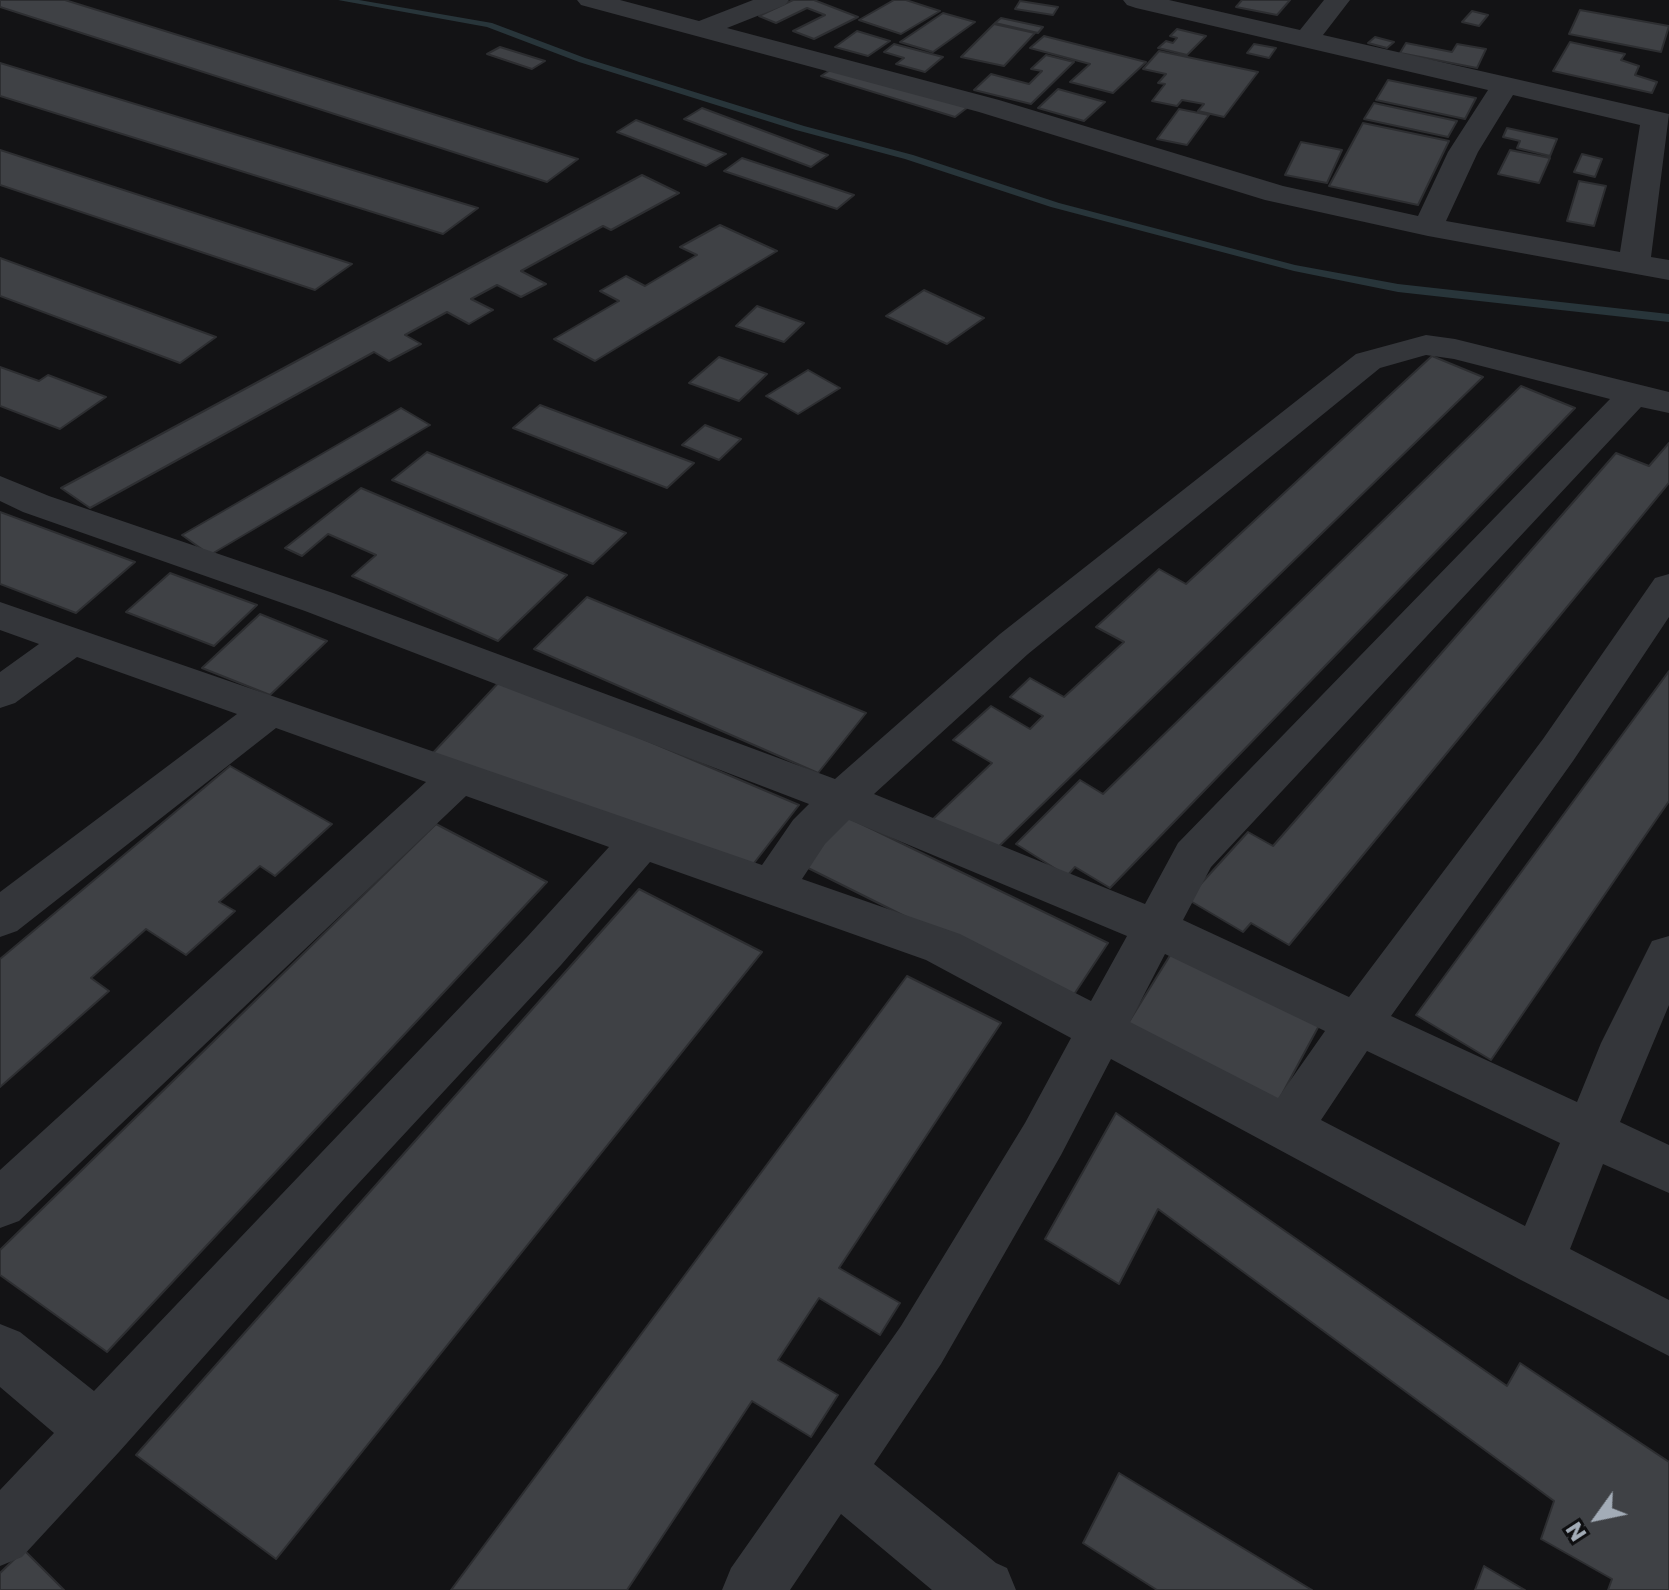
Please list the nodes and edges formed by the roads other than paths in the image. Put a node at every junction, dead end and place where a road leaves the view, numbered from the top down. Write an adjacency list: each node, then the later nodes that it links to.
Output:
1 (590, 0): 5 (street)
2 (776, 0): 5 (street)
3 (1136, 0): 6 (street)
4 (1337, 0): 6 (street)
5 (704, 28): 9 (street)
6 (1306, 40): 7 (street)
7 (1507, 84): 8 (street); 9 (street)
8 (1662, 121): 10 (street)
9 (1428, 227): 10 (street)
10 (1634, 263): 11 (street)
11 (1669, 270)
12 (1652, 399): 20 (street); 24 (street)
13 (0, 487): 20 (street)
14 (1669, 587): 26 (street)
15 (0, 615): 16 (street)
16 (72, 640): 17 (street); 18 (street)
17 (0, 693)
18 (271, 710): 19 (street); 23 (street)
19 (459, 777): 21 (street); 31 (street)
20 (842, 799): 22 (street); 24 (street)
21 (641, 841): 22 (street); 35 (street)
22 (772, 887): 27 (street)
23 (0, 918)
24 (1155, 928): 26 (street); 27 (street)
25 (1669, 955): 29 (street)
26 (1359, 1022): 28 (street); 29 (street)
27 (1102, 1031): 28 (street); 36 (street)
28 (1287, 1127): 32 (street)
29 (1589, 1135): 30 (street); 32 (street)
30 (1669, 1170)
31 (0, 1204)
32 (1538, 1261): 33 (street)
33 (1669, 1329)
34 (0, 1351): 35 (street)
35 (98, 1431): 37 (street)
36 (835, 1470): 38 (street); 39 (street)
37 (0, 1535)
38 (753, 1590)
39 (985, 1590)

